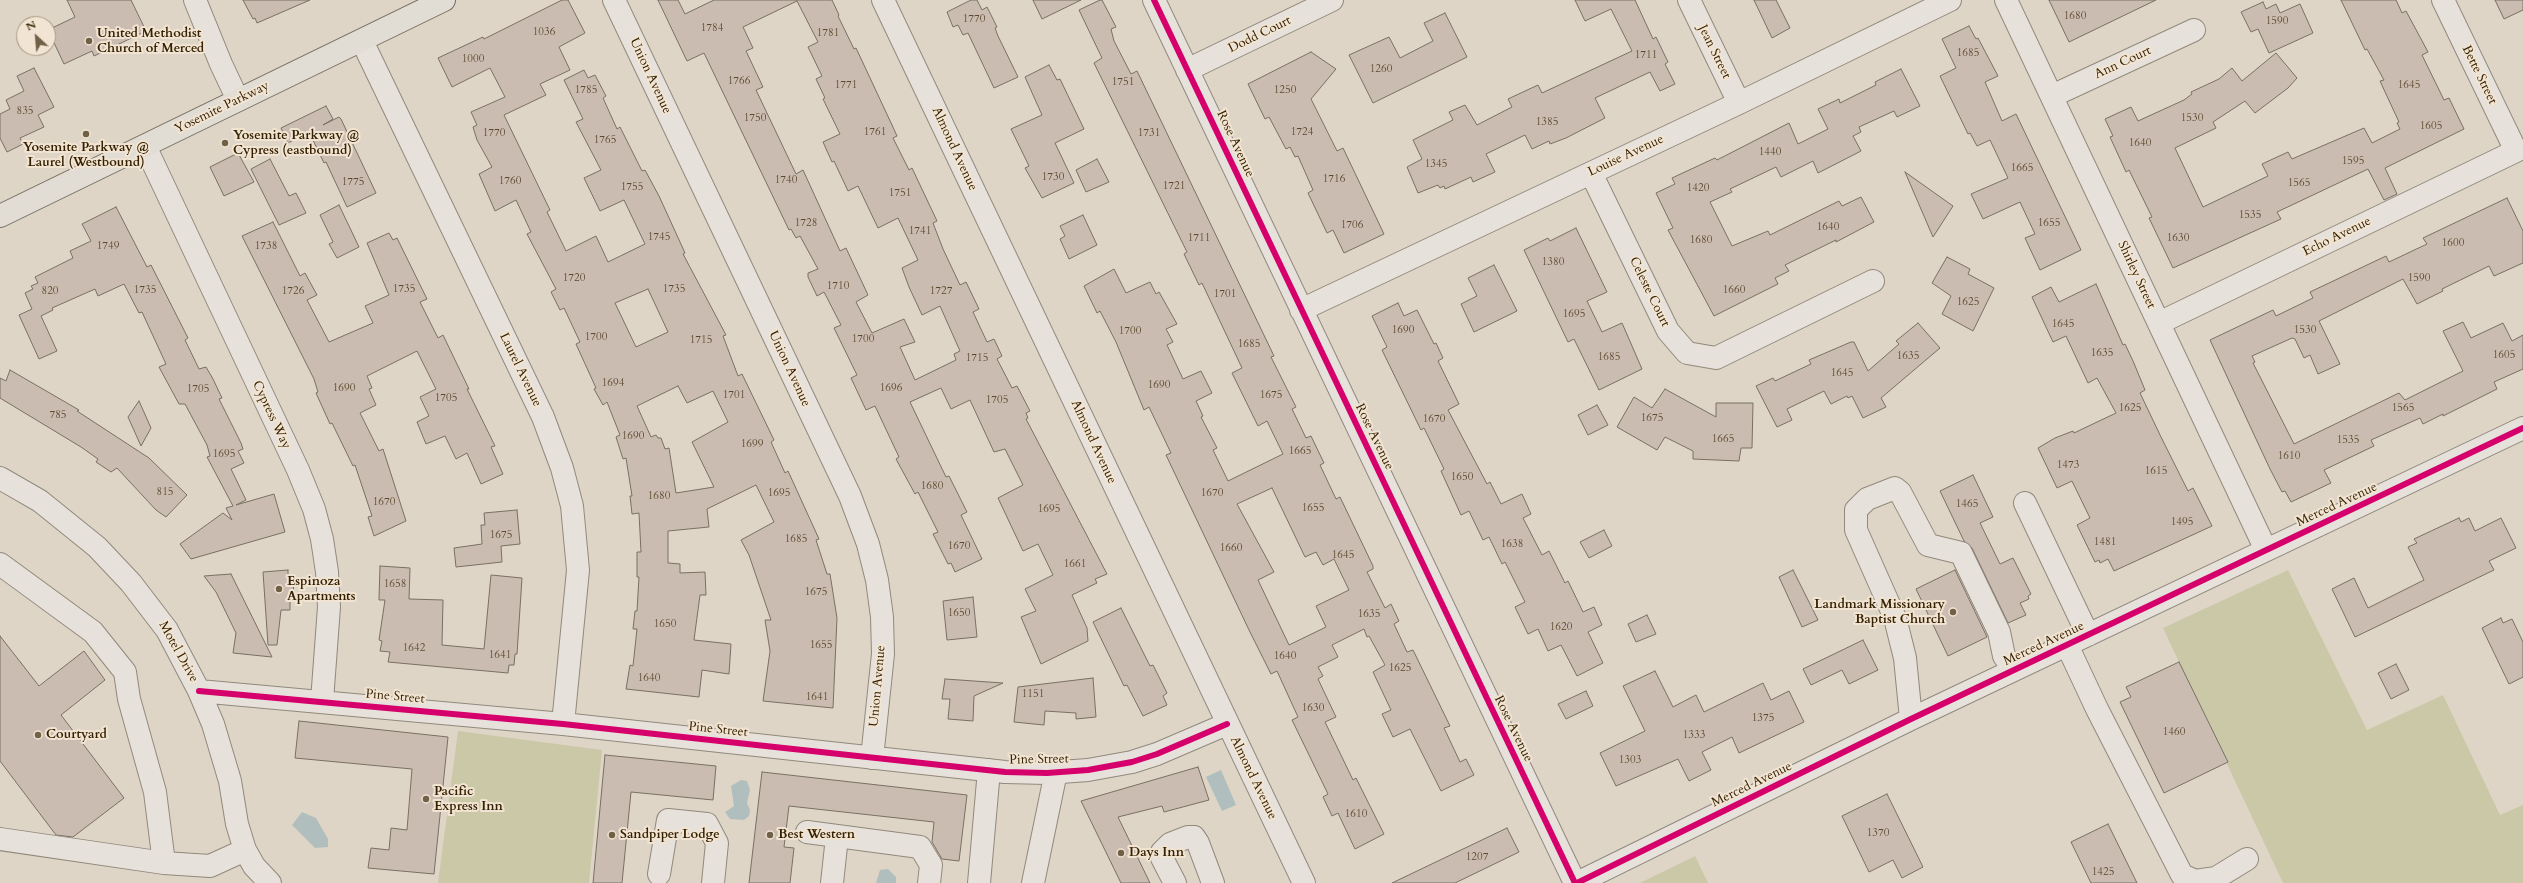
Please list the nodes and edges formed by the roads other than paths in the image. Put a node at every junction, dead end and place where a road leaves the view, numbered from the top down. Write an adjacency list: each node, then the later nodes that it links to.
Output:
1 (195, 0): 15 (street)
2 (444, 0): 12 (main road, Yosemite Parkway)
3 (614, 0): 37 (street, Union Avenue)
4 (883, 0): 36 (street, Almond Avenue)
5 (1154, 0): 13 (street, Rose Avenue)
6 (1332, 0): 13 (street, Dodd Court)
7 (1689, 0): 16 (street, Jean Street)
8 (1950, 0): 16 (street, Louise Avenue)
9 (2006, 0): 14 (street, Shirley Street)
10 (2443, 0): 18 (street, Bette Street)
11 (2194, 30): 14 (street, Ann Court)
12 (362, 41): 15 (main road, Yosemite Parkway); 35 (street, Laurel Avenue)
13 (1187, 70): 22 (street, Rose Avenue)
14 (2052, 96): 23 (street, Shirley Street)
15 (238, 100): 17 (main road, Yosemite Parkway)
16 (1739, 103): 19 (street, Louise Avenue)
17 (145, 146): 20 (main road, Yosemite Parkway); 33 (street, Cypress Way)
18 (2516, 151): 23 (street, Echo Avenue)
19 (1591, 173): 21 (street, Celeste Court); 22 (street, Louise Avenue)
20 (0, 216)
21 (1873, 281)
22 (1301, 310): 56 (street, Rose Avenue)
23 (2159, 323): 27 (street, Shirley Street)
24 (2523, 428): 27 (street, Merced Avenue)
25 (0, 478): 32 (street, Motel Drive)
26 (2025, 502): 29 (street)
27 (2266, 550): 29 (street, Merced Avenue)
28 (0, 564): 45 (street)
29 (2088, 635): 30 (street, Merced Avenue)
30 (2067, 645): 31 (street, Merced Avenue); 44 (street)
31 (2014, 670): 34 (street, Merced Avenue); 34 (street)
32 (199, 690): 33 (street, Pine Street); 43 (street, Motel Drive)
33 (322, 701): 35 (street, Pine Street)
34 (1911, 719): 56 (street, Merced Avenue)
35 (563, 724): 37 (street, Pine Street)
36 (1227, 724): 39 (street, Pine Street); 55 (street, Almond Avenue)
37 (872, 758): 38 (street, Pine Street)
38 (989, 770): 39 (street, Pine Street); 51 (street)
39 (1056, 772): 52 (street)
40 (807, 832): 41 (street)
41 (837, 836): 49 (street); 50 (street)
42 (0, 839): 45 (street)
43 (245, 850): 45 (street); 47 (street, Motel Drive)
44 (2247, 858)
45 (164, 863)
46 (659, 874): 48 (street)
47 (270, 883)
48 (713, 883)
49 (832, 883)
50 (929, 883)
51 (979, 883)
52 (1033, 883)
53 (1175, 883): 54 (street)
54 (1214, 883)
55 (1304, 883)
56 (1576, 883)

